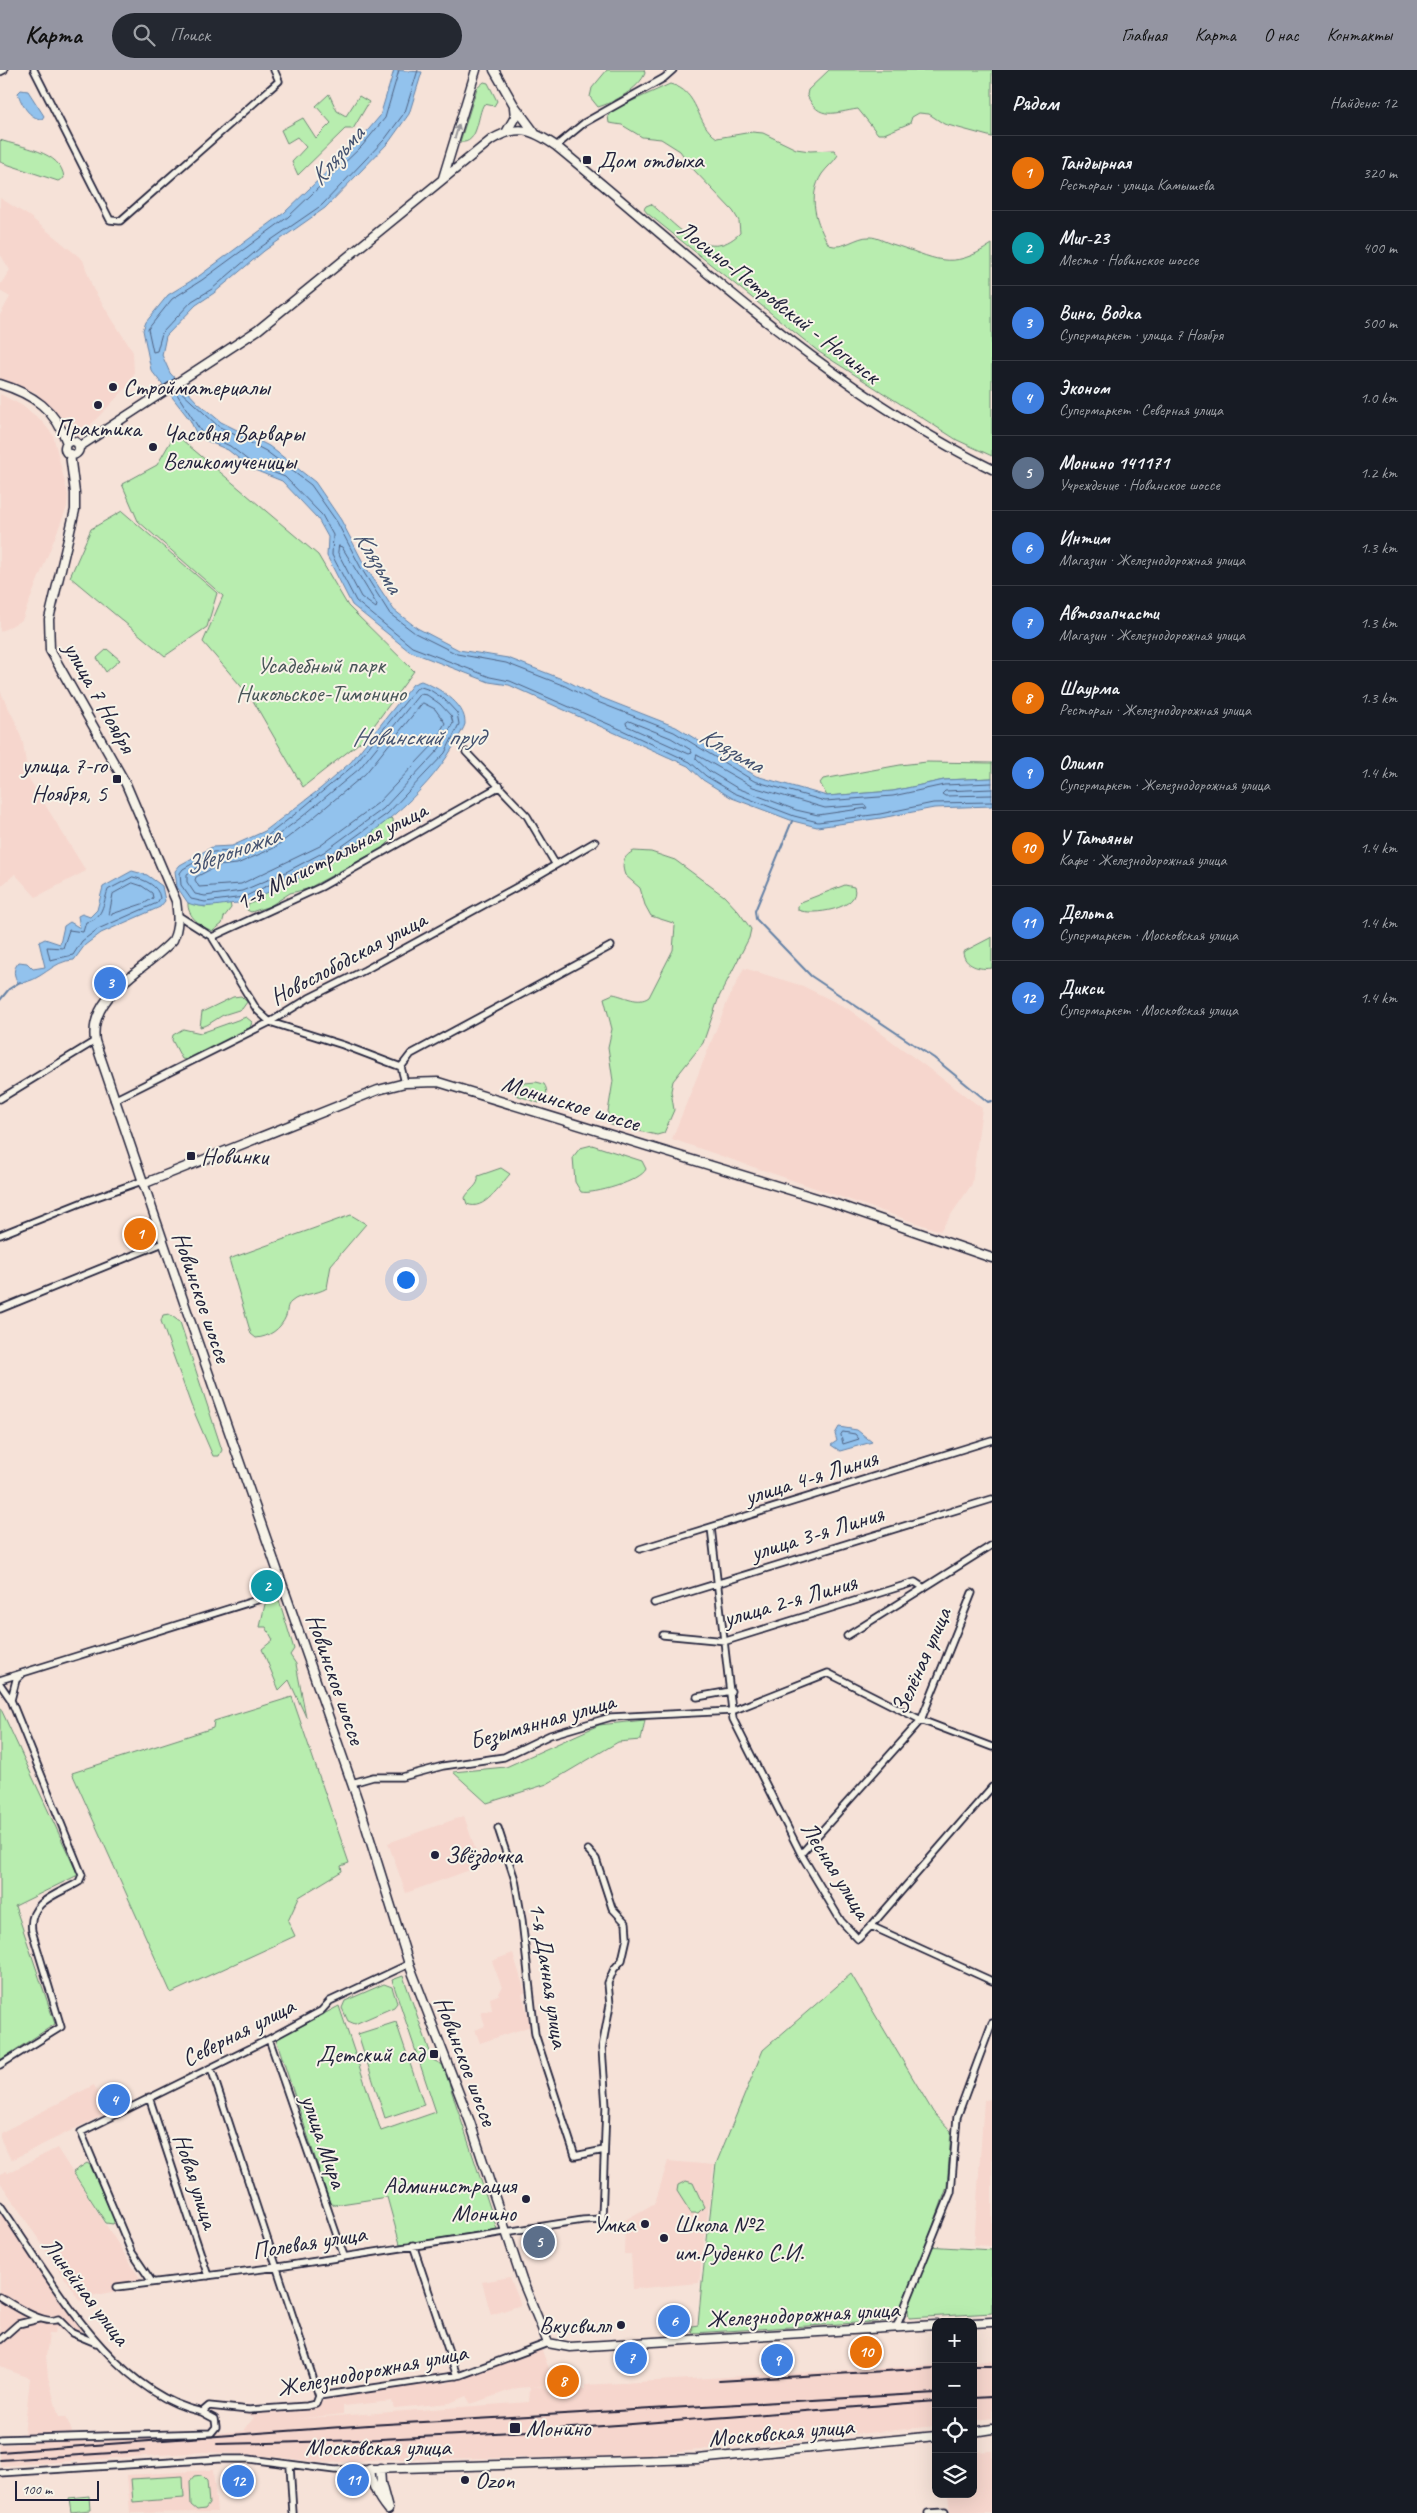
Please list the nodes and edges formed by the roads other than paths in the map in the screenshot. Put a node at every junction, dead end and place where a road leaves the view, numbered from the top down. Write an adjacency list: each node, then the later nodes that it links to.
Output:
1 (4, 70): 7 (street)
2 (34, 70): 3 (street)
3 (274, 70)
4 (476, 70): 12 (main road, one-way to 4)
5 (494, 70): 8 (main road)
6 (672, 70): 11 (street)
7 (0, 72)
8 (514, 105): 9 (main road); 10 (main road)
9 (507, 131): 10 (main road); 12 (main road)
10 (534, 132): 11 (main road, Лосино-Петровский - Ногинск)
11 (556, 146): 19 (main road, Лосино-Петровский - Ногинск)
12 (443, 178): 16 (main road)
13 (0, 384): 14 (main road)
14 (62, 429): 15 (main road); 18 (main road)
15 (67, 443): 16 (main road); 17 (main road)
16 (80, 447): 17 (main road)
17 (70, 454): 18 (main road, улица 7 Ноября)
18 (72, 465): 24 (main road, улица 7 Ноября)
19 (992, 469)
20 (466, 752): 21 (street)
21 (500, 786): 23 (street); 25 (street, 1-я Магистральная улица)
22 (595, 842): 23 (street, Новослободская улица)
23 (556, 865): 27 (street, Новослободская улица)
24 (179, 916): 25 (street); 28 (main road, Новинское шоссе)
25 (212, 936): 27 (street)
26 (610, 946): 29 (street)
27 (270, 1022): 29 (street); 32 (street, Новослободская улица)
28 (95, 1041): 31 (street); 32 (main road, Новинское шоссе)
29 (401, 1067): 30 (street)
30 (405, 1083): 33 (main road, Монинское шоссе); 36 (main road, Монинское шоссе)
31 (0, 1099)
32 (114, 1100): 33 (main road, Новинское шоссе)
33 (142, 1183): 34 (street); 35 (main road, Новинское шоссе)
34 (0, 1235)
35 (163, 1243): 37 (street); 45 (main road, Новинское шоссе)
36 (992, 1258)
37 (0, 1309)
38 (992, 1440): 40 (street, улица 4-я Линия)
39 (992, 1499): 43 (street, улица 3-я Линия)
40 (711, 1527): 42 (street, улица 4-я Линия); 43 (street, Лесная улица)
41 (992, 1545): 44 (street)
42 (640, 1549)
43 (718, 1582): 47 (street, улица 3-я Линия); 50 (street, Лесная улица)
44 (924, 1588): 49 (street); 50 (street, улица 2-я Линия)
45 (286, 1591): 51 (street); 60 (main road, Новинское шоссе)
46 (972, 1593): 58 (street, Зелёная улица)
47 (654, 1603)
48 (662, 1634): 50 (street, улица 2-я Линия)
49 (847, 1636)
50 (726, 1641): 54 (street, Лесная улица)
51 (23, 1673): 52 (street); 56 (street)
52 (0, 1680)
53 (0, 1684): 56 (street)
54 (731, 1691): 55 (street); 57 (street, Лесная улица)
55 (697, 1698)
56 (11, 1700): 70 (street)
57 (732, 1711): 58 (street, Безымянная улица); 60 (street, Безымянная улица); 64 (street, Лесная улица)
58 (921, 1720): 59 (street); 64 (street, Зелёная улица)
59 (992, 1746)
60 (352, 1784): 66 (main road, Новинское шоссе)
61 (992, 1787): 65 (street)
62 (498, 1828): 73 (street, 1-я Дачная улица)
63 (588, 1850): 73 (street)
64 (801, 1854): 65 (street, Лесная улица)
65 (871, 1926): 67 (street, Лесная улица)
66 (409, 1964): 69 (street, Северная улица); 75 (main road, Новинское шоссе)
67 (992, 1981)
68 (992, 2023): 87 (street)
69 (269, 2039): 71 (street, Северная улица); 77 (street, улица Мира)
70 (0, 2065)
71 (211, 2068): 72 (street, Северная улица); 78 (street)
72 (149, 2097): 79 (street, Новая улица); 80 (street, Северная улица)
73 (604, 2150): 75 (street, Полевая улица)
74 (0, 2205): 89 (street, Линейная улица)
75 (507, 2232): 76 (street, Полевая улица); 90 (main road, Новинское шоссе)
76 (413, 2245): 77 (street, Полевая улица); 91 (street)
77 (344, 2256): 78 (street, Полевая улица)
78 (278, 2267): 79 (street, Полевая улица); 92 (street)
79 (208, 2276): 80 (street, Полевая улица)
80 (152, 2282): 81 (street, Полевая улица)
81 (117, 2287)
82 (0, 2297): 83 (street)
83 (39, 2319): 88 (street); 89 (street)
84 (992, 2322): 85 (main road)
85 (977, 2323)
86 (932, 2325): 87 (main road, Железнодорожная улица)
87 (896, 2328): 90 (main road, Железнодорожная улица)
88 (1, 2337)
89 (96, 2343): 93 (street, Линейная улица)
90 (548, 2345): 91 (street, Железнодорожная улица)
91 (457, 2376): 92 (street, Железнодорожная улица)
92 (319, 2396): 94 (street, Железнодорожная улица)
93 (205, 2410): 94 (street, Железнодорожная улица); 95 (street)
94 (234, 2410): 95 (street)
95 (216, 2422): 99 (street)
96 (992, 2429): 97 (main road)
97 (977, 2431)
98 (932, 2436): 101 (main road, Московская улица)
99 (0, 2439)
100 (290, 2466): 102 (street, Московская улица); 103 (street, Московская улица); 106 (street)
101 (380, 2468): 102 (main road, Московская улица); 104 (main road)
102 (370, 2469): 104 (main road)
103 (0, 2473)
104 (389, 2511)
105 (946, 2512): 107 (street)
106 (293, 2513)
107 (928, 2513)

